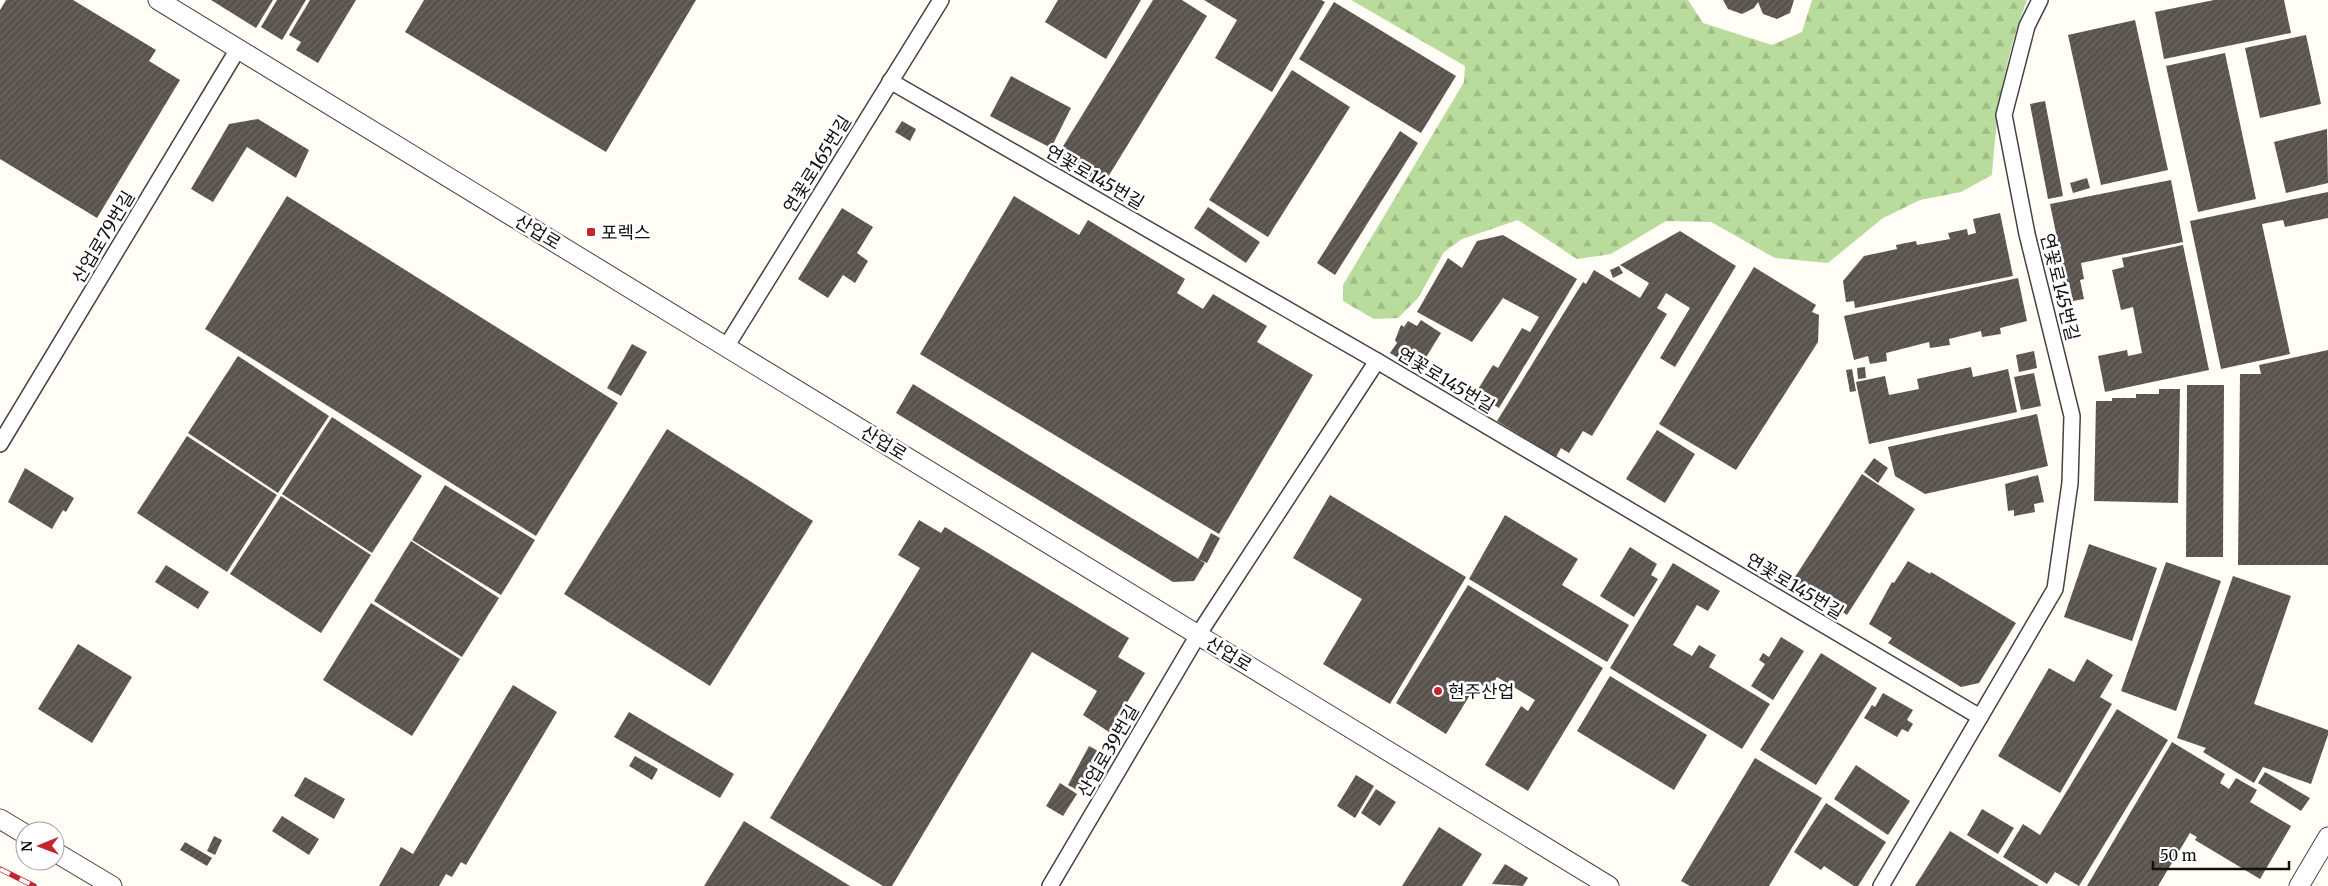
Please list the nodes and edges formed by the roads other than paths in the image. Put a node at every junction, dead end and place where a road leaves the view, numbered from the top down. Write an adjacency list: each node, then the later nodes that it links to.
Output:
1 (158, 0): 4 (street, 산업로)
2 (941, 0): 5 (street, 연꽃로165번길)
3 (2040, 0): 10 (street, 연꽃로145번길)
4 (238, 49): 6 (street, 산업로); 8 (street, 산업로79번길)
5 (890, 81): 6 (street, 연꽃로165번길); 7 (street, 연꽃로145번길)
6 (726, 347): 9 (street, 산업로)
7 (1378, 361): 9 (street, 산업로39번길); 10 (street, 연꽃로145번길)
8 (0, 444)
9 (1198, 635): 16 (street, 산업로39번길); 17 (street, 산업로)
10 (1980, 717): 18 (street, 연꽃로145번길)
11 (0, 819): 12 (street)
12 (15, 828)
13 (2328, 836): 19 (street)
14 (65, 858): 15 (street)
15 (112, 886)
16 (1050, 886)
17 (1609, 886)
18 (1880, 886)
19 (2299, 886)

